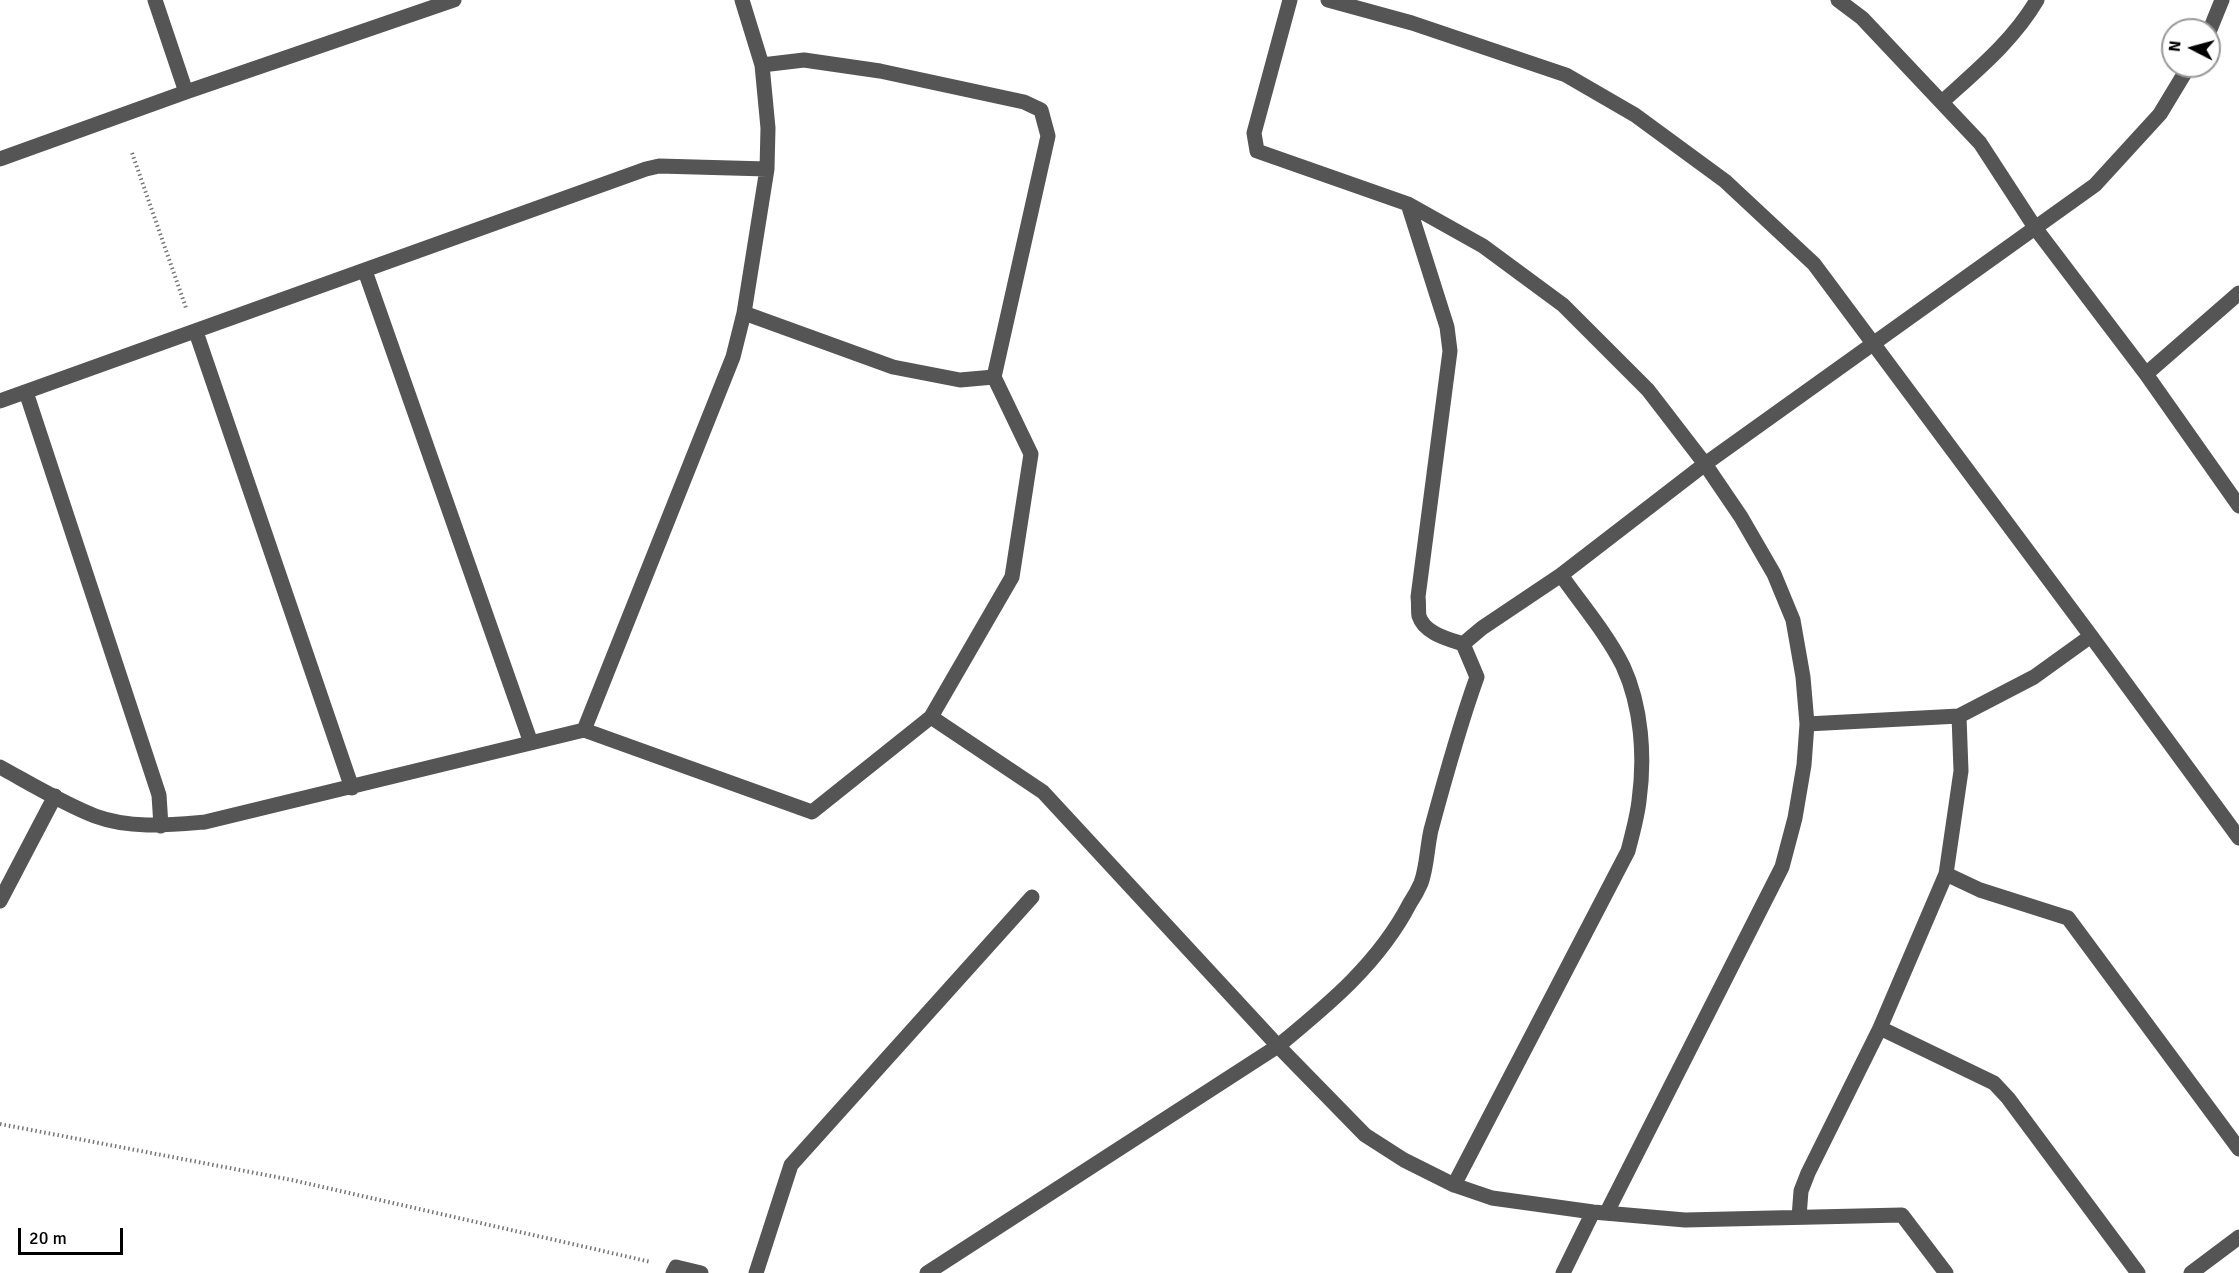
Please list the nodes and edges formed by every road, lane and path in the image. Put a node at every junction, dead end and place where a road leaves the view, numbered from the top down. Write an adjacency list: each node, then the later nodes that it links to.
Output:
1 (155, 0): 12 (street)
2 (454, 0): 12 (street)
3 (742, 0): 10 (street)
4 (1290, 0): 17 (street)
5 (1328, 0): 24 (street)
6 (2037, 0): 13 (street)
7 (2222, 0): 9 (street)
8 (1847, 3): 13 (street)
9 (2215, 18)
10 (762, 65): 16 (street); 26 (street)
11 (2182, 78): 18 (street)
12 (186, 92): 15 (street)
13 (1942, 102): 18 (street)
14 (132, 153): 22 (path)
15 (0, 159)
16 (767, 169): 19 (street); 21 (street)
17 (1408, 204): 29 (street); 33 (street)
18 (2036, 229): 24 (street); 25 (street)
19 (365, 271): 23 (street); 38 (street)
20 (2239, 293): 25 (street)
21 (744, 313): 26 (street); 37 (street)
22 (189, 316)
23 (196, 332): 27 (street); 40 (street)
24 (1875, 344): 29 (street); 32 (street)
25 (2146, 374): 30 (street)
26 (994, 377): 35 (street)
27 (26, 392): 28 (street); 42 (street)
28 (0, 401)
29 (1705, 464): 31 (street); 36 (street)
30 (2239, 506)
31 (1561, 575): 33 (street); 51 (street)
32 (2091, 636): 34 (street); 43 (street)
33 (1463, 644): 48 (street)
34 (1959, 716): 36 (street); 44 (street)
35 (931, 717): 37 (street); 48 (street)
36 (1806, 724): 52 (street)
37 (584, 730): 38 (street)
38 (531, 743): 40 (street)
39 (0, 767): 41 (street)
40 (352, 788): 42 (street)
41 (55, 796): 42 (street); 46 (street)
42 (161, 826)
43 (2239, 838)
44 (1946, 874): 47 (street); 50 (street)
45 (1032, 897): 57 (street)
46 (0, 901)
47 (1880, 1028): 53 (street); 61 (street)
48 (1278, 1046): 51 (street); 58 (street)
49 (0, 1124): 55 (path)
50 (2239, 1149)
51 (1454, 1185): 52 (street)
52 (1600, 1212): 53 (street); 59 (street)
53 (1799, 1217): 60 (street)
54 (2239, 1237): 62 (street)
55 (675, 1270): 56 (street)
56 (701, 1273)
57 (756, 1273)
58 (927, 1273)
59 (1563, 1273)
60 (1946, 1273)
61 (2138, 1273)
62 (2191, 1273)

